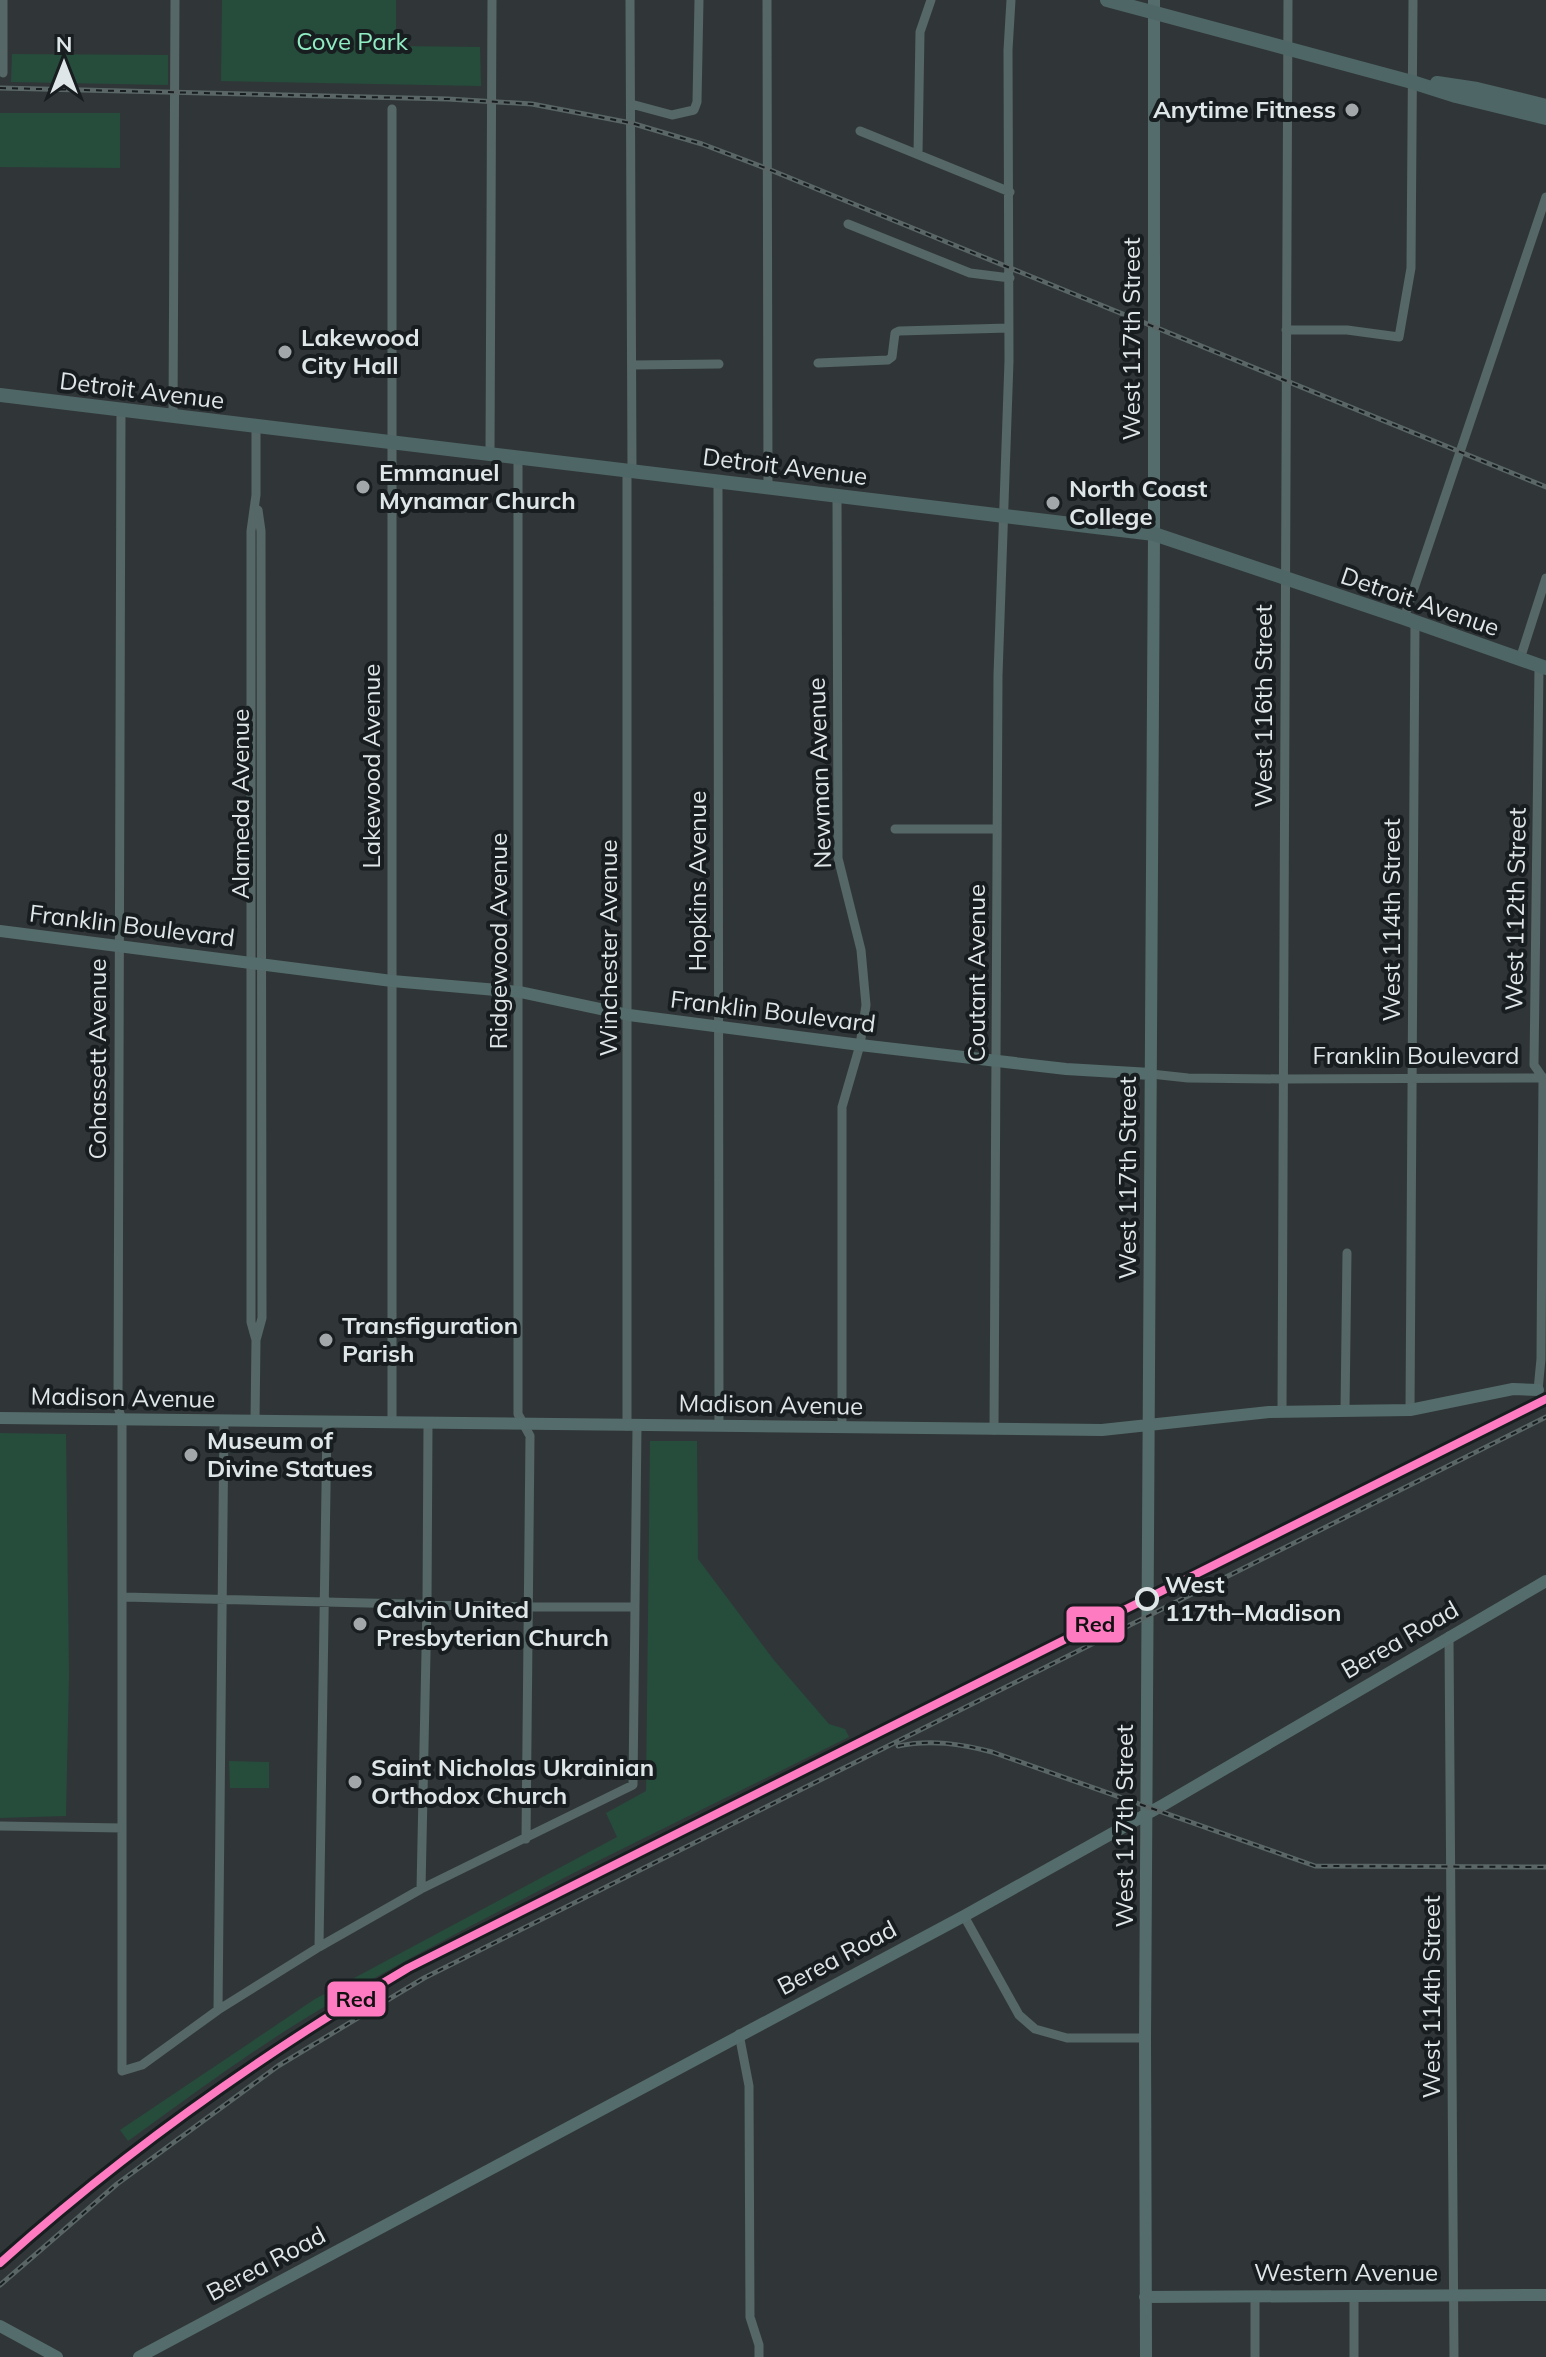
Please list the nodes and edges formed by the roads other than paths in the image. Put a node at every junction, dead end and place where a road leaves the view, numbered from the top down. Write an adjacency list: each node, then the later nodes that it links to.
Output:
1 (3, 0): 13 (street)
2 (175, 0): 34 (street)
3 (492, 0): 37 (street)
4 (630, 0): 17 (street, Winchester Avenue)
5 (699, 0): 17 (street)
6 (767, 0): 41 (street)
7 (931, 0): 22 (street)
8 (1011, 0): 23 (street, Coutant Avenue)
9 (1107, 0): 12 (main road)
10 (1288, 0): 14 (street, West 116th Street)
11 (1413, 0): 16 (street)
12 (1154, 7): 14 (main road); 45 (main road, West 117th Street)
13 (1, 13): 15 (street)
14 (1288, 50): 16 (main road); 28 (street, West 116th Street)
15 (3, 73)
16 (1412, 82): 18 (main road); 20 (main road); 28 (street)
17 (631, 104): 31 (street, Winchester Avenue)
18 (1546, 106)
19 (392, 109): 36 (street, Lakewood Avenue)
20 (1546, 118)
21 (860, 131): 22 (street)
22 (918, 154): 23 (street)
23 (1010, 192): 26 (street, Coutant Avenue)
24 (1546, 197): 48 (street, West 114th Street)
25 (848, 224): 26 (street)
26 (1010, 278): 27 (street, Coutant Avenue)
27 (1009, 328): 29 (street); 44 (street, Coutant Avenue)
28 (1286, 330): 47 (street, West 116th Street)
29 (818, 363)
30 (719, 364): 31 (street)
31 (633, 365): 39 (street, Winchester Avenue)
32 (0, 395): 33 (main road, Detroit Avenue)
33 (121, 410): 34 (main road, Detroit Avenue); 56 (street, Cohassett Avenue)
34 (173, 416): 35 (main road, Detroit Avenue)
35 (256, 427): 36 (main road, Detroit Avenue); 42 (street, Alameda Avenue)
36 (392, 442): 37 (main road, Detroit Avenue); 58 (street, Lakewood Avenue)
37 (490, 454): 38 (main road, Detroit Avenue)
38 (518, 458): 39 (main road, Detroit Avenue); 59 (street, Ridgewood Avenue)
39 (630, 470): 40 (main road, Detroit Avenue); 60 (street, Winchester Avenue)
40 (718, 481): 41 (main road, Detroit Avenue); 61 (street, Hopkins Avenue)
41 (768, 487): 43 (main road, Detroit Avenue)
42 (256, 495): 51 (street, Alameda Avenue); 52 (street, Alameda Avenue)
43 (837, 496): 44 (main road, Detroit Avenue); 62 (street, Newman Avenue)
44 (1004, 516): 45 (main road, Detroit Avenue); 54 (street, Coutant Avenue)
45 (1154, 534): 47 (main road, Detroit Avenue); 64 (main road, West 117th Street)
46 (1546, 578): 49 (street)
47 (1285, 580): 48 (main road, Detroit Avenue); 67 (street, West 116th Street)
48 (1410, 620): 49 (main road, Detroit Avenue); 65 (street, West 114th Street)
49 (1520, 659): 50 (main road, Detroit Avenue)
50 (1542, 667): 66 (street, West 112th Street)
51 (250, 736): 52 (street); 57 (street, Alameda Avenue)
52 (262, 736): 57 (street, Alameda Avenue)
53 (895, 829): 54 (street)
54 (997, 829): 63 (street, Coutant Avenue)
55 (0, 931): 56 (main road, Franklin Boulevard)
56 (118, 945): 57 (main road, Franklin Boulevard); 74 (street, Cohassett Avenue)
57 (256, 964): 58 (main road, Franklin Boulevard); 76 (street, Alameda Avenue)
58 (392, 981): 59 (main road, Franklin Boulevard); 78 (street, Lakewood Avenue)
59 (520, 992): 60 (main road, Franklin Boulevard); 80 (street, Ridgewood Avenue)
60 (629, 1015): 61 (main road, Franklin Boulevard); 82 (street, Winchester Avenue)
61 (718, 1027): 62 (main road, Franklin Boulevard); 83 (street, Hopkins Avenue)
62 (860, 1045): 63 (main road, Franklin Boulevard); 84 (street, Newman Avenue)
63 (996, 1062): 64 (main road, Franklin Boulevard); 85 (street, Coutant Avenue)
64 (1151, 1074): 67 (street, Franklin Boulevard); 81 (main road, West 117th Street)
65 (1411, 1078): 66 (street, Franklin Boulevard); 67 (street, Franklin Boulevard); 70 (street, West 114th Street)
66 (1544, 1078): 69 (street, West 112th Street)
67 (1282, 1079): 72 (street, West 116th Street)
68 (1347, 1253): 71 (street)
69 (1538, 1390): 70 (main road, Madison Avenue)
70 (1410, 1410): 71 (main road, Madison Avenue)
71 (1345, 1411): 72 (main road, Madison Avenue)
72 (1282, 1412): 81 (main road, Madison Avenue)
73 (0, 1418): 74 (main road, Madison Avenue)
74 (122, 1420): 75 (main road, Madison Avenue); 87 (street, Cohassett Avenue)
75 (224, 1421): 76 (main road, Madison Avenue); 88 (street)
76 (255, 1421): 77 (main road, Madison Avenue)
77 (327, 1423): 78 (main road, Madison Avenue); 89 (street)
78 (392, 1423): 79 (main road, Madison Avenue)
79 (428, 1424): 80 (main road, Madison Avenue); 90 (street)
80 (523, 1424): 82 (main road, Madison Avenue); 91 (street, Ridgewood Avenue)
81 (1148, 1425): 85 (main road, Madison Avenue); 94 (main road, West 117th Street)
82 (632, 1426): 83 (main road, Madison Avenue); 92 (street, Winchester Avenue)
83 (719, 1426): 84 (main road, Madison Avenue)
84 (842, 1428): 85 (main road, Madison Avenue)
85 (994, 1430)
86 (1546, 1581): 93 (main road, Berea Road)
87 (124, 1597): 88 (street); 96 (street, Cohassett Avenue)
88 (222, 1601): 89 (street); 101 (street)
89 (323, 1603): 90 (street); 100 (street)
90 (427, 1605): 91 (street); 98 (street)
91 (528, 1607): 92 (street); 97 (street, Ridgewood Avenue)
92 (635, 1607): 97 (street, Winchester Avenue)
93 (1449, 1636): 94 (main road, Berea Road); 104 (street, West 114th Street)
94 (1147, 1814): 99 (main road, Berea Road); 103 (main road, West 117th Street)
95 (0, 1826): 96 (street)
96 (122, 1828): 101 (street, Cohassett Avenue)
97 (526, 1839): 98 (street)
98 (421, 1889): 100 (street)
99 (964, 1916): 102 (main road, Berea Road); 103 (street)
100 (319, 1947): 101 (street)
101 (218, 2010)
102 (739, 2034): 111 (main road, Berea Road); 112 (street)
103 (1145, 2038): 108 (main road, West 117th Street)
104 (1454, 2295): 105 (main road, Western Avenue); 107 (main road, Western Avenue); 116 (street, West 114th Street)
105 (1546, 2295)
106 (1255, 2296): 107 (main road, Western Avenue); 108 (main road, Western Avenue); 114 (street)
107 (1354, 2296): 115 (street)
108 (1145, 2297): 113 (main road, West 117th Street)
109 (0, 2326): 110 (main road)
110 (57, 2357)
111 (139, 2357)
112 (759, 2357)
113 (1146, 2357)
114 (1255, 2357)
115 (1354, 2357)
116 (1454, 2357)

